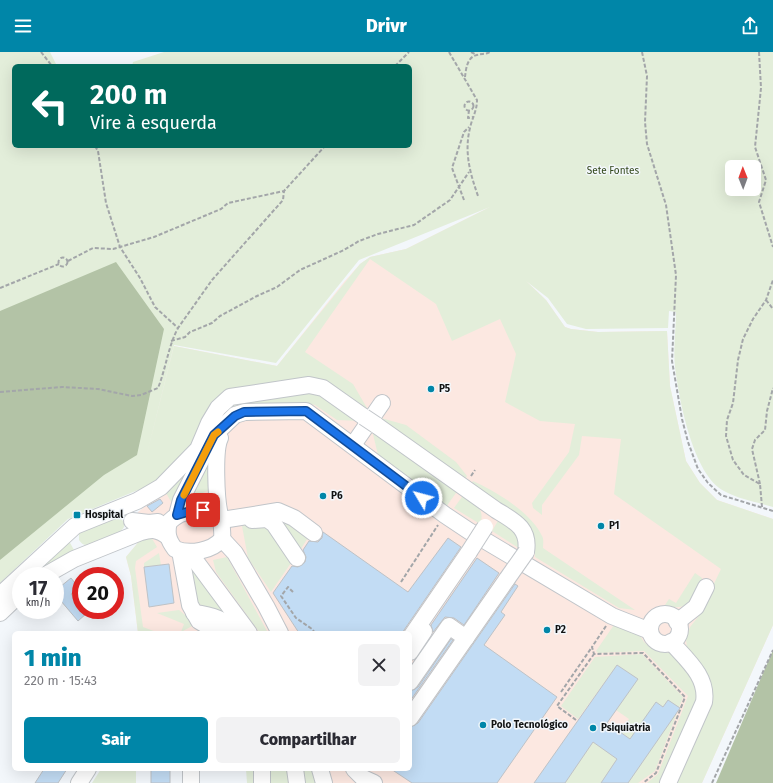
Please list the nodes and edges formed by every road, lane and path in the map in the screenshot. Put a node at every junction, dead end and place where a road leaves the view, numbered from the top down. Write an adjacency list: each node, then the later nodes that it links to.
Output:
1 (41, 52): 9 (path)
2 (408, 52): 10 (path)
3 (448, 52): 11 (path)
4 (472, 52): 8 (path)
5 (490, 52): 8 (path)
6 (642, 52): 39 (path)
7 (759, 52): 23 (path)
8 (477, 55): 11 (path)
9 (50, 64)
10 (397, 64)
11 (465, 77): 13 (path)
12 (469, 110): 12 (path); 13 (path)
13 (474, 117): 14 (path)
14 (470, 126): 17 (path); 18 (path)
15 (97, 148): 22 (path)
16 (323, 148): 19 (path)
17 (469, 172): 18 (path); 20 (path)
18 (460, 188): 21 (path); 31 (path)
19 (284, 191): 22 (path); 30 (path)
20 (478, 196)
21 (464, 200)
22 (120, 247): 24 (path); 30 (path)
23 (773, 247)
24 (68, 260): 25 (path); 25 (path)
25 (59, 264): 27 (path)
26 (773, 280): 28 (path)
27 (0, 288)
28 (766, 300): 29 (path); 37 (path)
29 (773, 309)
30 (178, 328): 31 (path)
31 (171, 341): 33 (path)
32 (773, 388): 37 (path)
33 (0, 392)
34 (382, 404): 36 (street)
35 (221, 430): 36 (street); 44 (street); 46 (street)
36 (353, 445): 43 (street)
37 (760, 484): 39 (path)
38 (137, 501): 40 (street); 41 (street); 45 (street)
39 (762, 508): 42 (path)
40 (115, 510): 45 (street); 47 (street)
41 (496, 510): 64 (street, bridge); 76 (street, bridge)
42 (773, 511)
43 (445, 515): 56 (path); 63 (street)
44 (175, 516): 45 (street); 46 (street); 49 (street)
45 (131, 519): 50 (street)
46 (222, 525): 48 (street); 51 (street); 54 (street); 73 (street)
47 (76, 526): 53 (street); 59 (street)
48 (314, 533)
49 (167, 536): 50 (street); 52 (street)
50 (124, 538): 53 (street)
51 (208, 549): 52 (street); 72 (street)
52 (185, 551): 62 (street); 71 (street)
53 (85, 554): 55 (street)
54 (297, 558)
55 (61, 567)
56 (401, 582)
57 (706, 587): 65 (street)
58 (293, 592): 74 (path)
59 (0, 595)
60 (12, 602): 61 (street)
61 (0, 613)
62 (194, 613): 68 (street); 69 (street); 70 (street)
63 (612, 616): 67 (street); 78 (path)
64 (439, 619): 75 (street); 76 (street); 82 (street); 83 (street)
65 (677, 622): 67 (street); 77 (street)
66 (426, 628): 79 (street)
67 (650, 630): 77 (street)
68 (216, 631)
69 (227, 631)
70 (237, 631)
71 (247, 631)
72 (254, 631)
73 (279, 631)
74 (314, 631)
75 (412, 637)
76 (466, 638): 85 (street)
77 (671, 642): 102 (street)
78 (592, 647): 81 (path); 84 (path)
79 (412, 649)
80 (773, 650): 103 (path)
81 (594, 654): 86 (path); 101 (path)
82 (412, 661)
83 (412, 678)
84 (561, 692)
85 (412, 715)
86 (576, 720)
87 (87, 771): 94 (street)
88 (191, 771): 95 (street)
89 (262, 771): 96 (street)
90 (295, 771): 97 (street)
91 (321, 771): 98 (street)
92 (347, 771): 99 (street)
93 (356, 771): 100 (street)
94 (79, 783)
95 (191, 783)
96 (262, 783)
97 (297, 783)
98 (324, 783)
99 (352, 783)
100 (374, 783)
101 (643, 783)
102 (668, 783)
103 (712, 783)

